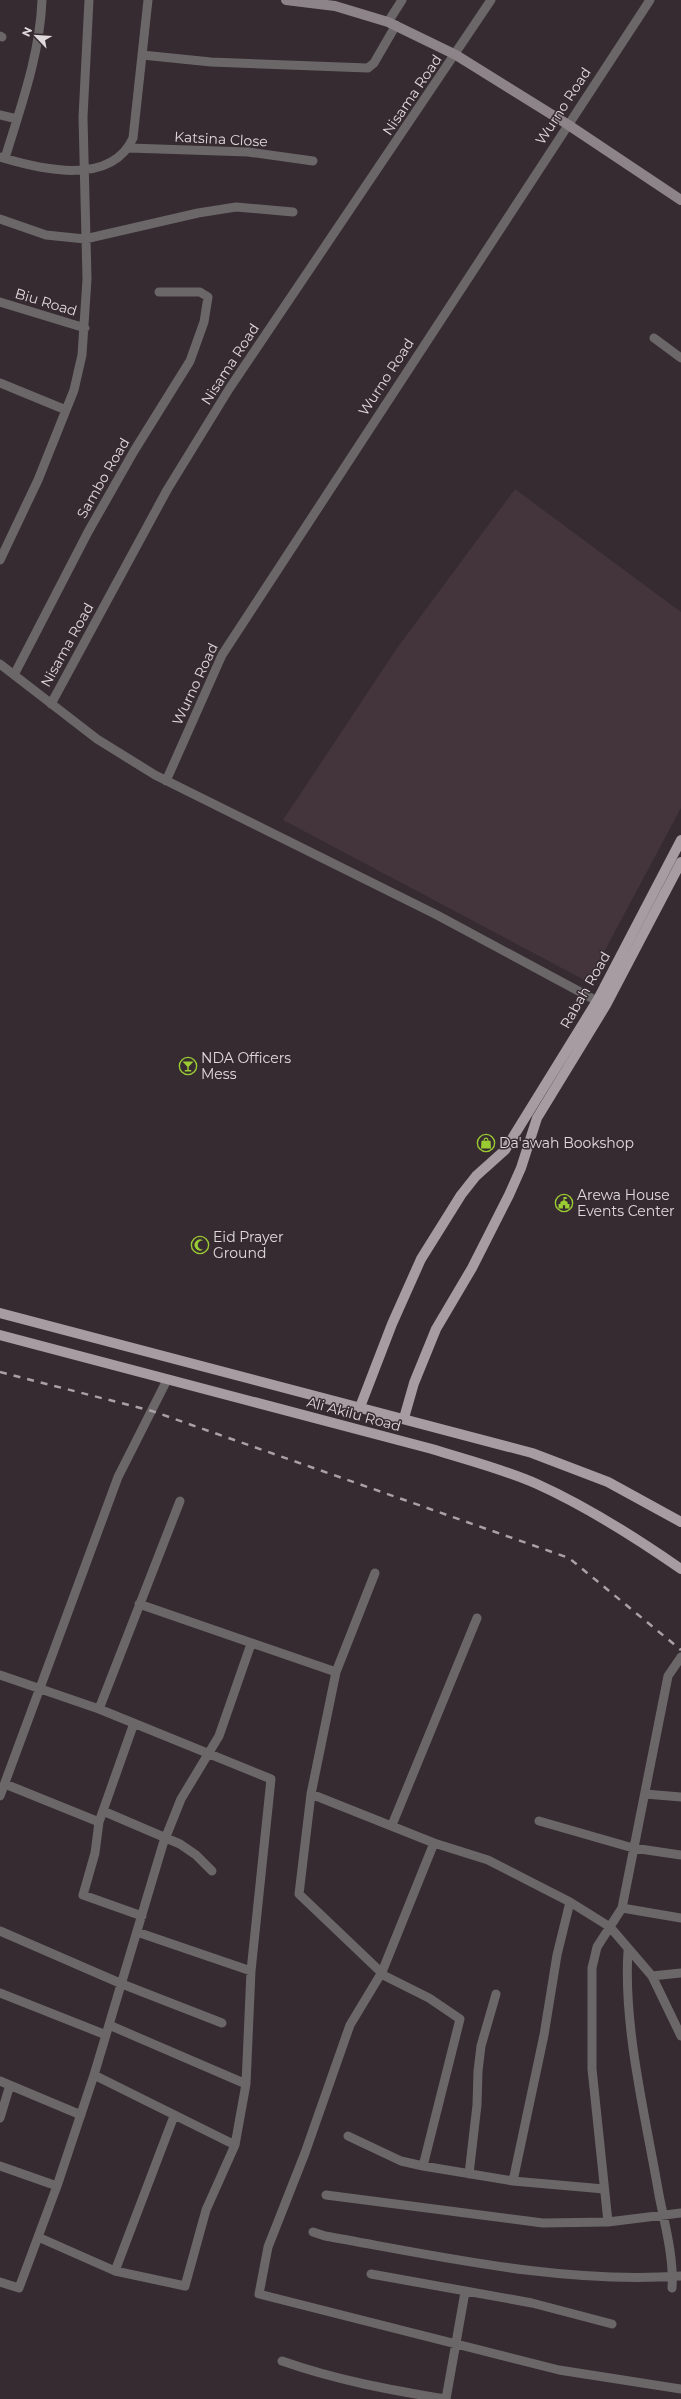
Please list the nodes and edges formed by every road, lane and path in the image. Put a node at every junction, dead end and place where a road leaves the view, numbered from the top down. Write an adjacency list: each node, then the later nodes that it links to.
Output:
1 (42, 0): 12 (street)
2 (89, 0): 17 (street)
3 (148, 0): 10 (street)
4 (286, 0): 8 (street)
5 (402, 0): 8 (street)
6 (491, 0): 9 (street, Nisama Road)
7 (650, 0): 13 (street, Wurno Road)
8 (392, 24): 9 (street); 10 (street)
9 (456, 54): 13 (street); 32 (street, Nisama Road)
10 (142, 55): 14 (street)
11 (0, 115): 12 (street)
12 (17, 119): 15 (street)
13 (567, 124): 18 (street); 33 (street, Wurno Road)
14 (128, 148): 16 (street, Katsina Close); 17 (street)
15 (2, 157): 17 (street)
16 (313, 161)
17 (86, 171): 21 (street)
18 (681, 200)
19 (293, 212): 21 (street)
20 (0, 219): 21 (street)
21 (85, 239): 24 (street)
22 (159, 292): 31 (street, Sambo Road)
23 (0, 302): 24 (street, Biu Road)
24 (84, 328): 28 (street)
25 (654, 338): 26 (street)
26 (681, 358)
27 (0, 383): 28 (street)
28 (66, 410): 29 (street)
29 (0, 560)
30 (0, 664): 31 (street)
31 (14, 675): 32 (street)
32 (51, 704): 33 (street)
33 (166, 781): 36 (street)
34 (681, 840): 36 (main road, Rabah Road)
35 (681, 862): 41 (main road, Rabah Road)
36 (597, 1001): 40 (main road, Rabah Road)
37 (0, 1313): 40 (main road, Ali Akilu Road)
38 (0, 1335): 39 (main road, Ali Akilu Road)
39 (167, 1380): 44 (main road, Ali Akilu Road); 52 (street)
40 (360, 1407): 41 (main road, Ali Akilu Road)
41 (404, 1418): 43 (main road, Ali Akilu Road)
42 (180, 1500): 46 (street)
43 (681, 1522)
44 (681, 1570)
45 (375, 1573): 50 (street)
46 (139, 1604): 48 (street); 53 (street)
47 (477, 1618): 64 (street)
48 (251, 1644): 50 (street); 55 (street)
49 (681, 1657): 58 (street)
50 (336, 1672): 57 (street)
51 (0, 1675): 52 (street)
52 (41, 1689): 53 (street); 56 (street)
53 (99, 1709): 54 (street)
54 (134, 1723): 55 (street); 61 (street)
55 (209, 1754): 65 (street); 78 (street)
56 (5, 1784): 59 (street); 63 (street)
57 (310, 1794): 64 (street); 79 (street)
58 (646, 1794): 60 (street); 67 (street)
59 (0, 1796)
60 (681, 1797)
61 (103, 1811): 63 (street); 65 (street)
62 (538, 1821): 67 (street)
63 (99, 1822): 72 (street)
64 (392, 1825): 66 (street)
65 (165, 1838): 69 (street); 72 (street)
66 (434, 1843): 70 (street); 79 (street)
67 (633, 1848): 68 (street); 71 (street)
68 (681, 1855)
69 (212, 1871)
70 (570, 1902): 74 (street); 101 (street)
71 (622, 1908): 73 (street); 74 (street)
72 (142, 1916): 76 (street)
73 (681, 1918)
74 (610, 1928): 77 (street); 103 (street)
75 (0, 1931): 82 (street)
76 (138, 1932): 78 (street); 82 (street)
77 (628, 1950): 81 (street); 106 (street)
78 (251, 1971): 91 (street)
79 (382, 1972): 99 (street); 117 (street)
80 (681, 1973): 81 (street)
81 (652, 1976): 87 (street)
82 (122, 1984): 85 (street); 86 (street)
83 (0, 1993): 88 (street)
84 (496, 1994): 100 (street)
85 (222, 2023)
86 (109, 2025): 88 (street); 91 (street)
87 (680, 2032)
88 (106, 2036): 89 (street)
89 (94, 2075): 93 (street); 94 (street)
90 (0, 2081): 92 (street)
91 (246, 2084): 97 (street)
92 (10, 2085): 93 (street); 95 (street)
93 (81, 2115): 102 (street)
94 (174, 2116): 97 (street); 110 (street)
95 (0, 2118)
96 (348, 2136): 99 (street)
97 (235, 2145): 110 (street)
98 (0, 2166): 102 (street)
99 (423, 2166): 100 (street)
100 (469, 2174): 101 (street)
101 (513, 2181): 103 (street)
102 (57, 2186): 109 (street)
103 (604, 2189): 107 (street)
104 (326, 2195): 107 (street)
105 (681, 2213): 106 (street)
106 (663, 2215): 107 (street); 112 (street)
107 (608, 2222)
108 (313, 2232): 112 (street)
109 (38, 2237): 110 (street); 113 (street)
110 (115, 2271)
111 (371, 2274): 115 (street)
112 (677, 2276): 114 (street)
113 (0, 2282)
114 (672, 2288)
115 (465, 2292): 116 (street); 117 (street)
116 (612, 2324)
117 (455, 2345): 119 (street); 120 (street)
118 (282, 2361): 120 (street)
119 (681, 2389)
120 (446, 2399)

